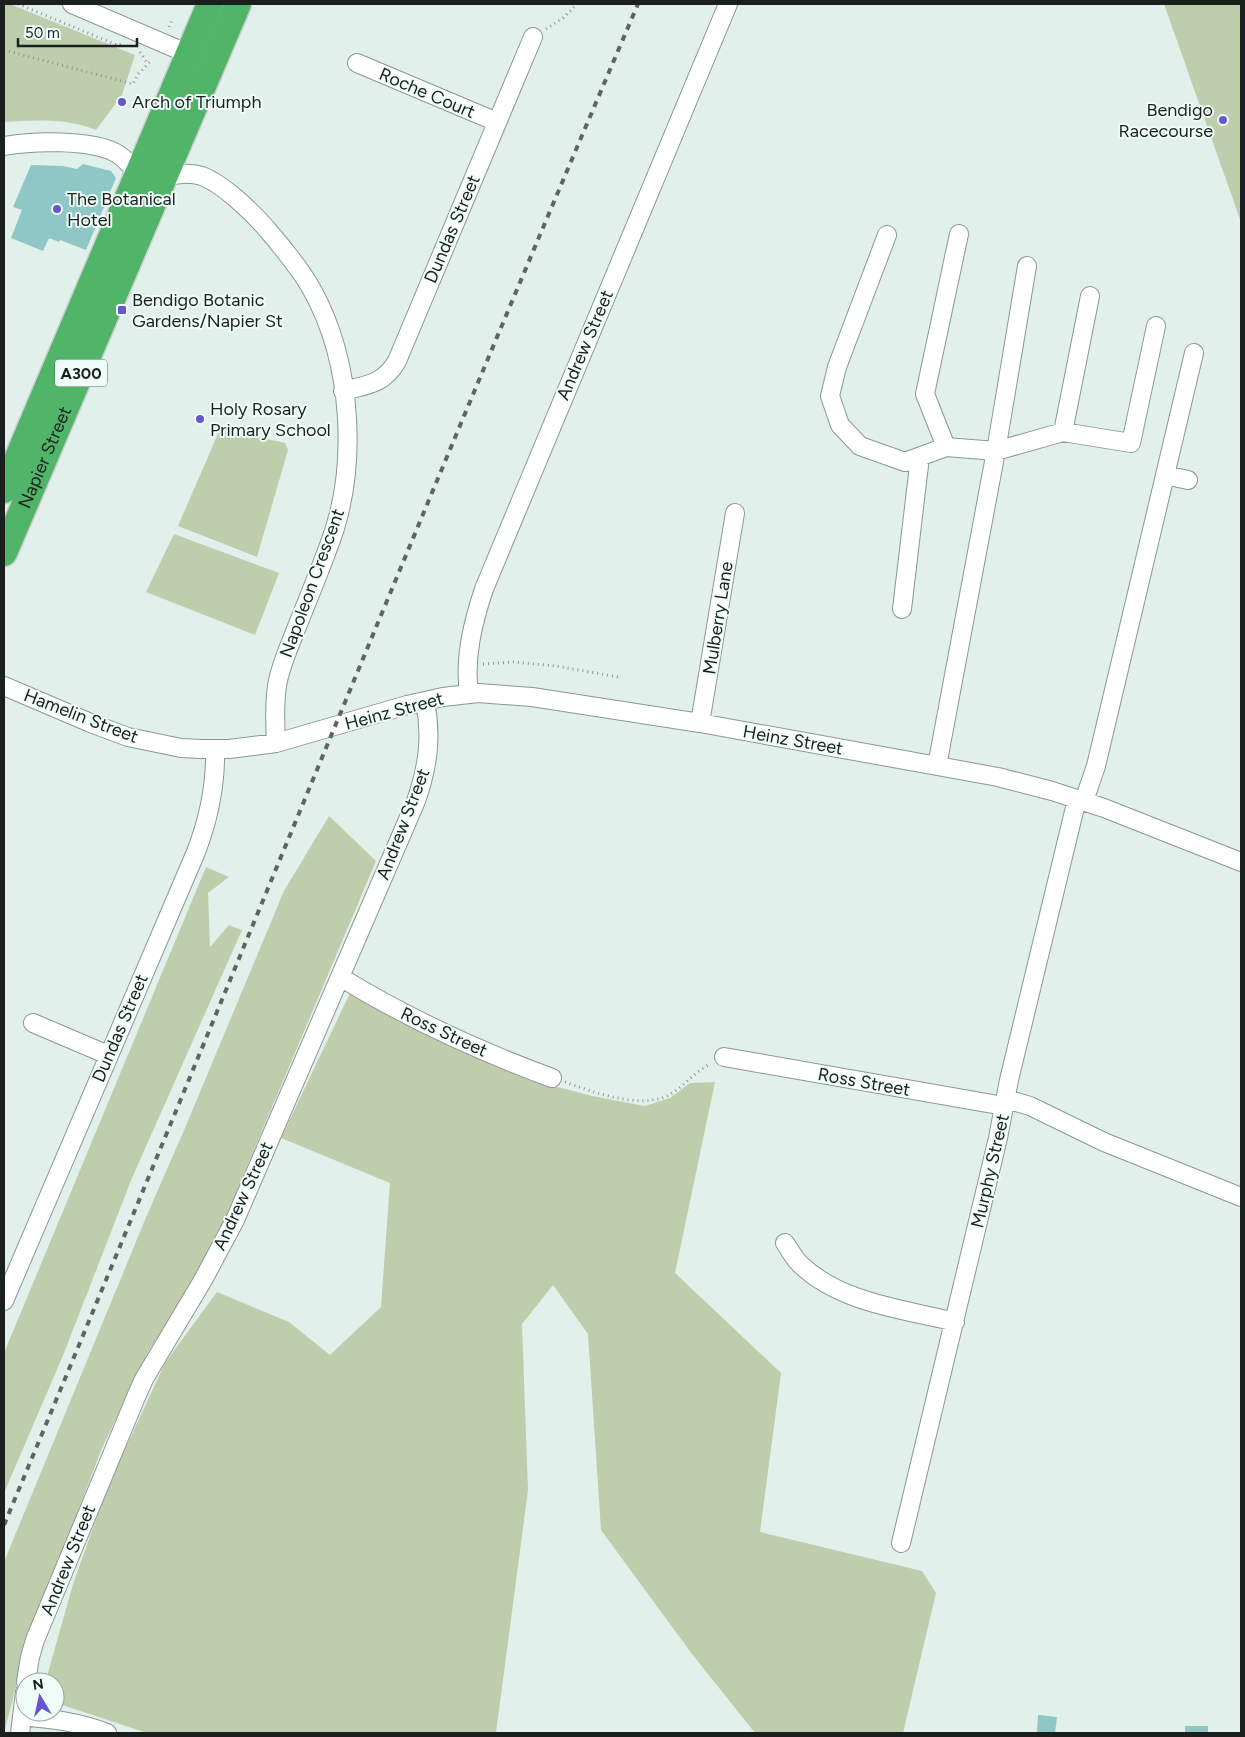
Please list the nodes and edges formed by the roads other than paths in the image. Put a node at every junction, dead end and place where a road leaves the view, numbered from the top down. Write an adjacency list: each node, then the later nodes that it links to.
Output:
1 (72, 4): 6 (street)
2 (210, 4): 6 (highway, Napier Street / A300)
3 (238, 4): 7 (highway, Napier Street / A300)
4 (728, 4): 33 (street, Andrew Street)
5 (533, 37): 9 (street, Dundas Street)
6 (189, 54): 7 (street); 12 (highway, Napier Street / A300)
7 (213, 64): 10 (highway, Napier Street / A300)
8 (358, 64): 9 (street, Roche Court)
9 (497, 122): 21 (street, Dundas Street)
10 (179, 144): 13 (street, Napoleon Crescent); 14 (highway, Napier Street / A300)
11 (4, 146): 12 (street)
12 (138, 174): 28 (highway, Napier Street / A300)
13 (201, 176): 14 (street, Napoleon Crescent); 21 (street, Napoleon Crescent)
14 (165, 177): 30 (highway, Napier Street / A300)
15 (959, 234): 23 (street)
16 (887, 235): 25 (street)
17 (1028, 266): 24 (street)
18 (1090, 296): 22 (street)
19 (1156, 326): 22 (street)
20 (1194, 353): 26 (street, Murphy Street)
21 (343, 391): 37 (street, Napoleon Crescent)
22 (1063, 432): 24 (street)
23 (946, 447): 24 (street); 25 (street)
24 (996, 451): 39 (street)
25 (920, 457): 31 (street)
26 (1165, 474): 27 (street); 40 (street, Murphy Street)
27 (1188, 480)
28 (4, 490)
29 (735, 513): 35 (street, Mulberry Lane)
30 (4, 553)
31 (902, 608)
32 (4, 686): 38 (street, Hamelin Street)
33 (469, 693): 34 (street, Heinz Street); 35 (street, Heinz Street)
34 (425, 701): 36 (street, Heinz Street); 42 (street, Andrew Street)
35 (700, 723): 39 (street, Heinz Street)
36 (336, 726): 37 (street, Hamelin Street)
37 (276, 743): 38 (street, Hamelin Street)
38 (215, 749): 44 (street, Dundas Street)
39 (938, 766): 40 (street, Heinz Street)
40 (1081, 800): 41 (street, Heinz Street); 47 (street, Murphy Street)
41 (1241, 862)
42 (340, 977): 46 (street, Ross Street); 53 (street, Andrew Street)
43 (33, 1023): 44 (street)
44 (108, 1055): 50 (street, Dundas Street)
45 (724, 1058): 47 (street, Ross Street)
46 (552, 1078)
47 (1005, 1103): 48 (street, Ross Street); 51 (street, Murphy Street)
48 (1241, 1197)
49 (785, 1243): 51 (street)
50 (5, 1294)
51 (955, 1322): 52 (street, Murphy Street)
52 (901, 1543)
53 (28, 1672)
54 (21, 1725): 55 (street)
55 (107, 1733)

